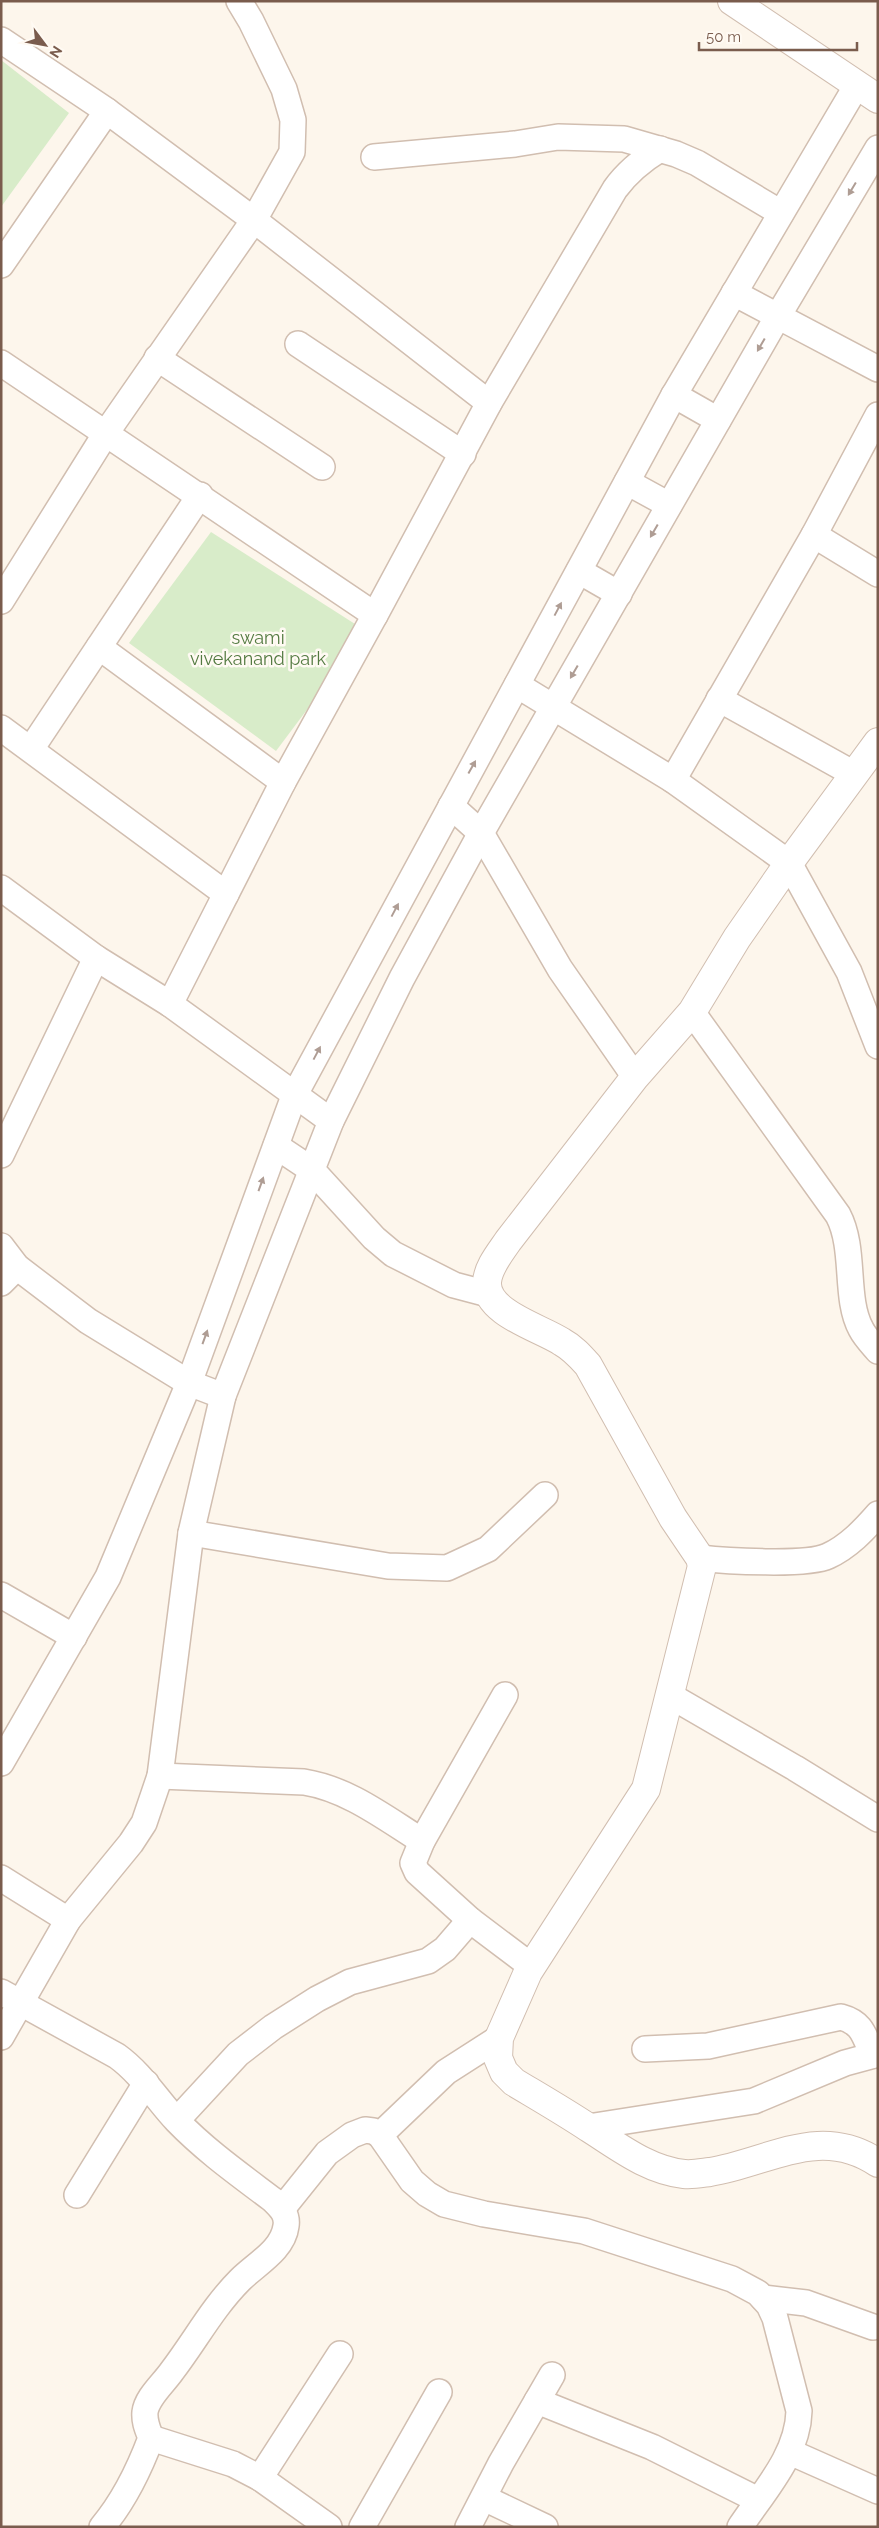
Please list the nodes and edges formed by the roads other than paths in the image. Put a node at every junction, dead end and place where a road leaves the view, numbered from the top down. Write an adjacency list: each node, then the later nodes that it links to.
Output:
1 (239, 1): 10 (street)
2 (732, 1): 4 (street)
3 (1, 40): 5 (street)
4 (867, 92): 9 (street)
5 (107, 111): 10 (street); 11 (street)
6 (878, 148): 13 (street, one-way to 13)
7 (660, 149): 8 (street); 9 (street); 19 (street)
8 (374, 157)
9 (781, 213): 12 (street)
10 (254, 220): 15 (street); 19 (street)
11 (1, 265)
12 (734, 294): 13 (street); 18 (street)
13 (778, 316): 17 (street); 21 (street, one-way to 21)
14 (298, 344): 23 (street)
15 (157, 358): 22 (street); 24 (street)
16 (1, 363): 22 (street)
17 (878, 369)
18 (674, 395): 21 (street); 25 (street)
19 (489, 403): 23 (street)
20 (878, 415): 28 (street)
21 (718, 420): 27 (street)
22 (106, 433): 26 (street); 32 (street)
23 (462, 454): 33 (street)
24 (322, 467)
25 (628, 482): 27 (street); 29 (street)
26 (200, 495): 33 (street); 34 (street)
27 (669, 505): 31 (street, one-way to 31)
28 (814, 535): 30 (street); 36 (street)
29 (579, 570): 31 (street); 35 (street, one-way to 29)
30 (878, 574)
31 (619, 594): 37 (street, one-way to 37)
32 (1, 601)
33 (375, 615): 43 (street)
34 (99, 647): 40 (street); 43 (street)
35 (517, 685): 37 (street); 44 (street, one-way to 35)
36 (719, 699): 41 (street); 42 (street)
37 (554, 707): 42 (street); 45 (street)
38 (1, 728): 40 (street)
39 (878, 742): 41 (street)
40 (31, 749): 48 (street)
41 (854, 774): 46 (street)
42 (673, 780): 46 (street)
43 (283, 782): 48 (street)
44 (451, 806): 45 (street); 54 (street, one-way to 44)
45 (481, 833): 53 (street); 55 (street)
46 (789, 863): 51 (street); 52 (street)
47 (1, 888): 49 (street)
48 (226, 894): 50 (street)
49 (96, 958): 50 (street); 57 (street)
50 (170, 1004): 54 (street)
51 (692, 1012): 53 (street); 62 (street)
52 (878, 1046)
53 (635, 1077): 61 (street)
54 (294, 1096): 55 (street); 56 (street)
55 (331, 1121): 58 (street)
56 (276, 1146): 58 (street); 63 (street, one-way to 56)
57 (1, 1155)
58 (312, 1170): 61 (street); 64 (street)
59 (1, 1246): 60 (street)
60 (9, 1275): 63 (street)
61 (488, 1294): 68 (street)
62 (878, 1350)
63 (189, 1383): 64 (street); 70 (street)
64 (223, 1396): 67 (street)
65 (545, 1495): 67 (street)
66 (878, 1514): 68 (street)
67 (190, 1533): 74 (street)
68 (700, 1558): 71 (street)
69 (1, 1595): 70 (street)
70 (74, 1637): 73 (street)
71 (669, 1694): 75 (street); 80 (street)
72 (505, 1695): 76 (street)
73 (1, 1763)
74 (160, 1776): 76 (street); 78 (street)
75 (878, 1819)
76 (422, 1841): 79 (street)
77 (1, 1878): 78 (street)
78 (68, 1920): 81 (street)
79 (470, 1920): 80 (street); 87 (street)
80 (526, 1975): 83 (street)
81 (11, 1997): 82 (street); 86 (street)
82 (1, 2037)
83 (499, 2038): 88 (street); 89 (street)
84 (645, 2049): 85 (street)
85 (875, 2055): 88 (street)
86 (146, 2084): 87 (street); 91 (street)
87 (176, 2120): 92 (street)
88 (588, 2127): 90 (street)
89 (380, 2135): 92 (street); 93 (street)
90 (878, 2163)
91 (77, 2195)
92 (282, 2208): 99 (street)
93 (762, 2298): 94 (street); 100 (street)
94 (873, 2327)
95 (340, 2354): 101 (street)
96 (552, 2375): 98 (street)
97 (439, 2392): 107 (street)
98 (537, 2401): 103 (street); 104 (street)
99 (151, 2438): 101 (street); 105 (street)
100 (790, 2452): 102 (street); 104 (street)
101 (260, 2478): 106 (street)
102 (878, 2491)
103 (484, 2498): 108 (street); 109 (street)
104 (758, 2500): 110 (street)
105 (102, 2527)
106 (329, 2527)
107 (362, 2527)
108 (468, 2527)
109 (545, 2527)
110 (740, 2527)

